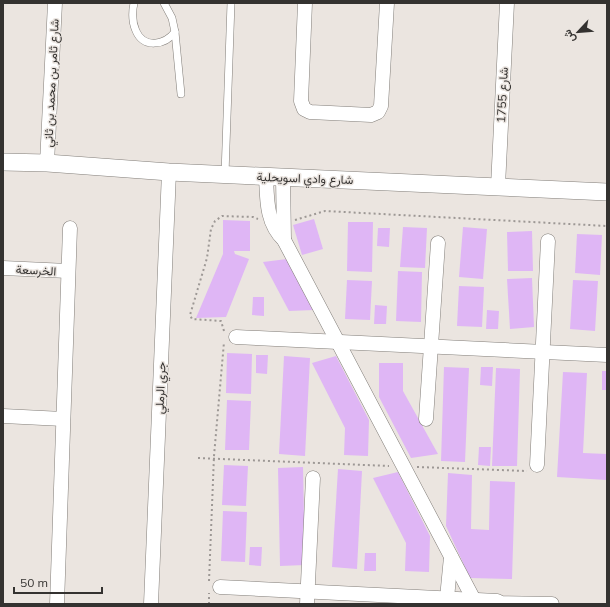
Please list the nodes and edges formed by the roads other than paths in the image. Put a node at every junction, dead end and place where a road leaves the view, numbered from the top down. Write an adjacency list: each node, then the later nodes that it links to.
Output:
1 (55, 3): 11 (street, شارع ثامر بن محمد بن ثاني)
2 (134, 3): 8 (lane)
3 (164, 3): 8 (lane)
4 (231, 3): 13 (lane)
5 (305, 3): 6 (street)
6 (387, 3)
7 (507, 3): 15 (street, شارع 1755)
8 (175, 32): 9 (lane)
9 (181, 94)
10 (3, 162): 11 (street, شارع وادي اسويحلية)
11 (47, 163): 12 (street, شارع وادي اسويحلية)
12 (169, 172): 13 (street, شارع وادي اسويحلية); 40 (street, جري الرملي)
13 (225, 174): 14 (street, شارع وادي اسويحلية)
14 (274, 177): 15 (street, شارع وادي اسويحلية); 23 (street)
15 (498, 186): 16 (street, شارع وادي اسويحلية)
16 (607, 192)
17 (70, 228): 21 (street)
18 (548, 241): 25 (street)
19 (438, 243): 24 (street)
20 (3, 268): 21 (street, الخرسعة)
21 (68, 271): 28 (street)
22 (228, 337): 23 (street)
23 (337, 342): 24 (street); 32 (street)
24 (431, 346): 25 (street); 29 (street)
25 (543, 352): 26 (street); 30 (street)
26 (607, 355)
27 (3, 416): 28 (street)
28 (63, 419): 39 (street)
29 (426, 419)
30 (537, 465)
31 (313, 478): 34 (street)
32 (451, 558): 35 (street); 37 (street)
33 (213, 588): 34 (street)
34 (307, 598): 36 (street)
35 (447, 598): 36 (street); 37 (street)
36 (422, 600)
37 (474, 600): 38 (street)
38 (501, 603): 41 (street)
39 (57, 604)
40 (151, 604)
41 (552, 604)

